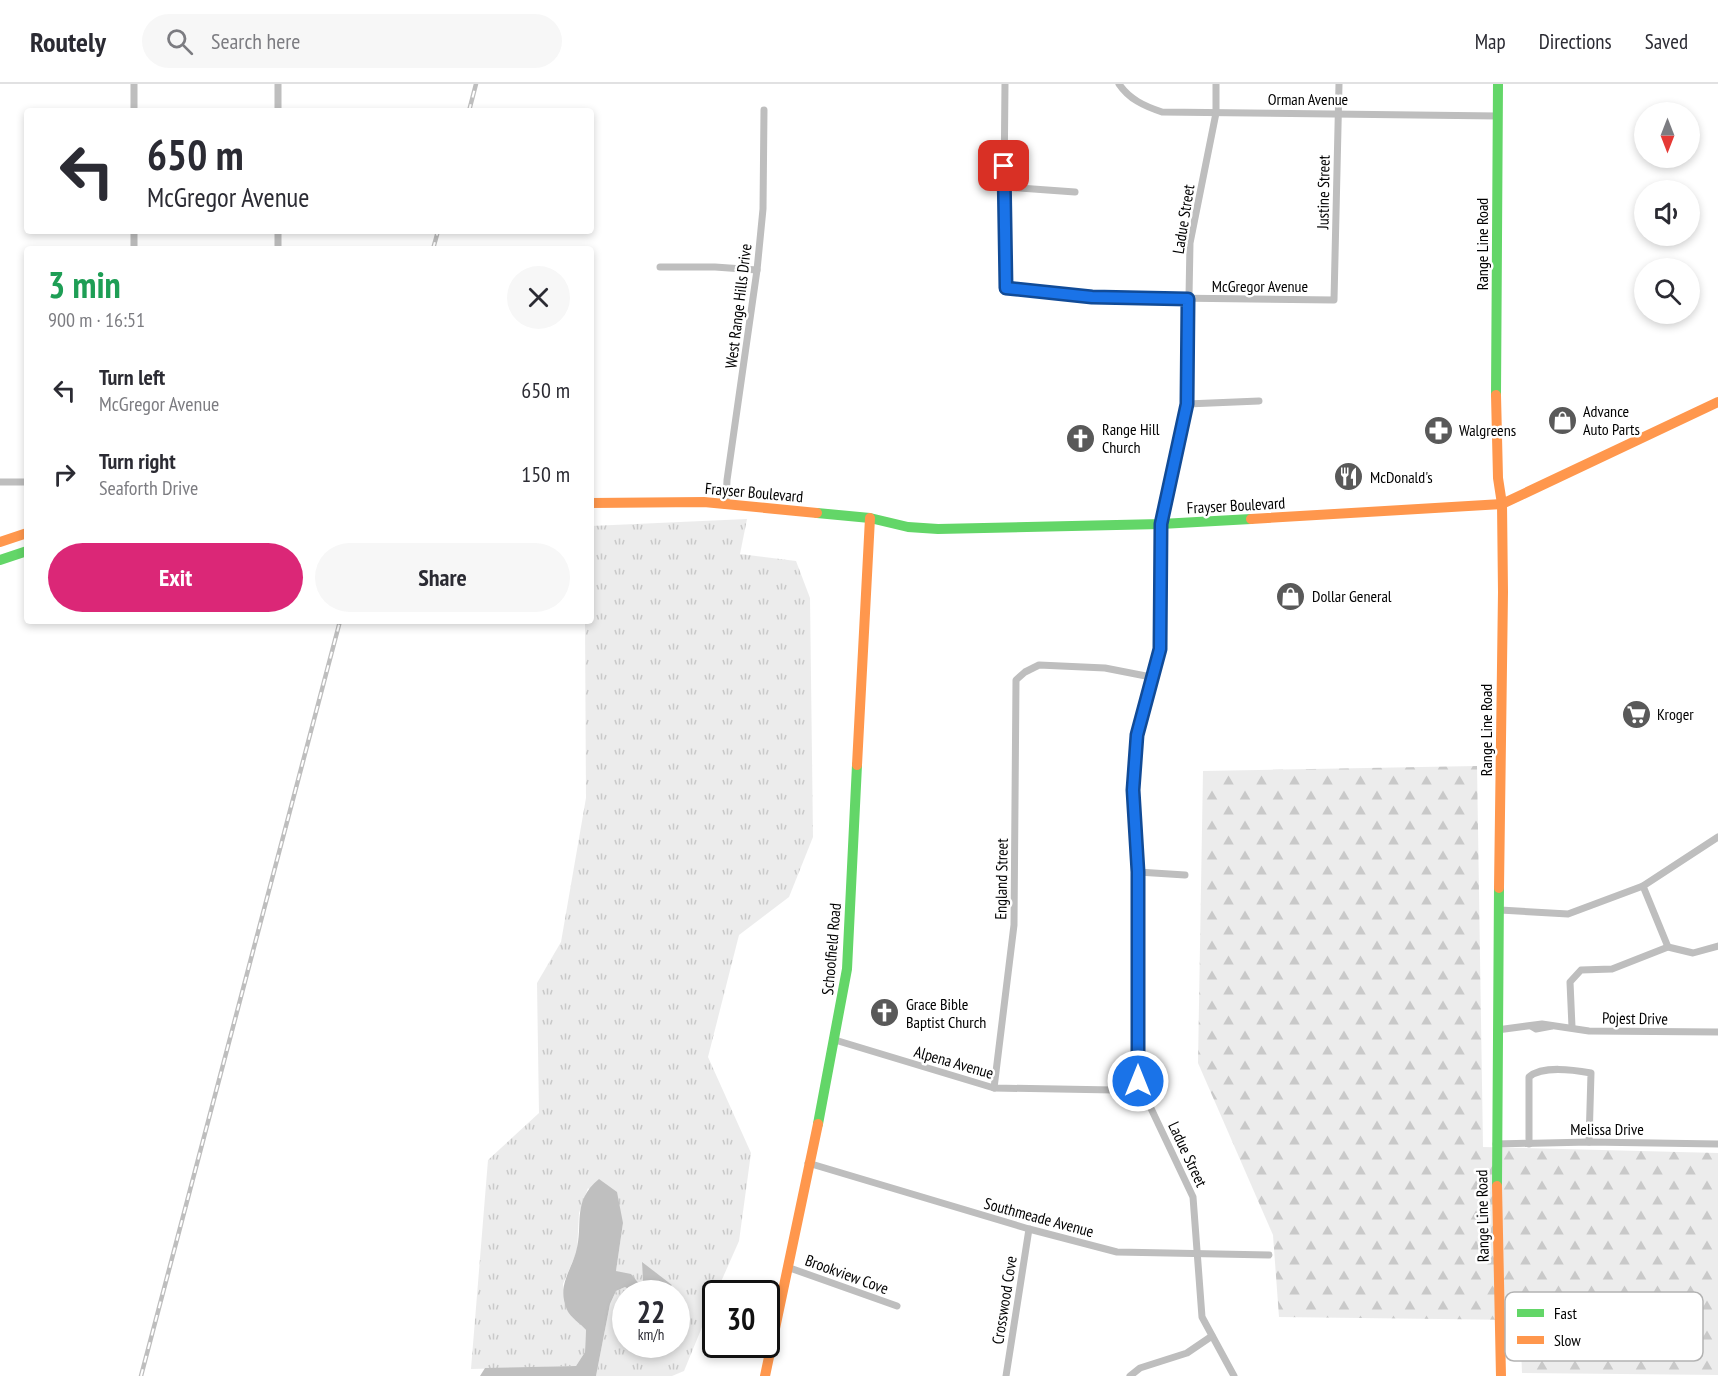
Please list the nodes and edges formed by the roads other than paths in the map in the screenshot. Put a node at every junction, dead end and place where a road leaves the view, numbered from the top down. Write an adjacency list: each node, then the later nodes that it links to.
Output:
1 (134, 84): 8 (street)
2 (278, 84): 9 (street)
3 (1005, 84): 14 (street)
4 (1216, 84): 11 (street, Ladue Street)
5 (1339, 84): 12 (street, Justine Street)
6 (1498, 84): 13 (main road, Range Line Road)
7 (1121, 87): 11 (street, Orman Avenue)
8 (134, 108)
9 (278, 108)
10 (764, 110): 17 (street, West Range Hills Drive)
11 (1216, 112): 12 (street, Orman Avenue); 18 (street, Ladue Street)
12 (1338, 113): 13 (street, Orman Avenue); 19 (street, Justine Street)
13 (1498, 116): 27 (main road, Range Line Road)
14 (1004, 187): 15 (street); 18 (street, McGregor Avenue)
15 (1075, 192)
16 (660, 267): 17 (street)
17 (757, 270): 26 (street, West Range Hills Drive)
18 (1188, 299): 19 (street, McGregor Avenue); 22 (street, Ladue Street)
19 (1334, 300)
20 (1259, 401): 22 (street)
21 (1718, 402): 27 (main road, Frayser Boulevard)
22 (1187, 404): 29 (street, Ladue Street)
23 (24, 482): 24 (street)
24 (0, 483)
25 (594, 503): 26 (main road, Frayser Boulevard)
26 (726, 504): 28 (main road, Frayser Boulevard)
27 (1502, 504): 29 (main road, Frayser Boulevard); 39 (main road, Range Line Road)
28 (870, 518): 29 (main road, Frayser Boulevard); 45 (main road, Schoolfield Road)
29 (1161, 524): 34 (street, Ladue Street)
30 (24, 534): 31 (main road)
31 (0, 542)
32 (24, 552): 33 (main road)
33 (0, 560)
34 (1151, 677): 36 (street, Ladue Street); 47 (street, England Street)
35 (1718, 837): 38 (street)
36 (1138, 872): 37 (street); 46 (street, Ladue Street)
37 (1185, 875)
38 (1643, 886): 39 (street); 41 (street)
39 (1500, 910): 43 (main road, Range Line Road)
40 (1718, 946): 41 (street)
41 (1668, 947): 42 (street)
42 (1572, 1027): 43 (street, Pojest Drive); 44 (street, Pojest Drive)
43 (1497, 1030): 49 (main road, Range Line Road)
44 (1718, 1032)
45 (835, 1040): 47 (street, Alpena Avenue); 52 (main road, Schoolfield Road)
46 (1138, 1081): 47 (street, Alpena Avenue); 54 (street, Ladue Street)
47 (993, 1088)
48 (1589, 1142): 50 (street, Melissa Drive); 50 (street); 51 (street, Melissa Drive)
49 (1496, 1144): 50 (street, Melissa Drive); 63 (main road, Range Line Road)
50 (1528, 1144)
51 (1718, 1144)
52 (808, 1163): 53 (street, Southmeade Avenue); 56 (main road, Schoolfield Road)
53 (1029, 1229): 54 (street, Southmeade Avenue); 60 (street, Crosswood Cove)
54 (1197, 1253): 55 (street, Southmeade Avenue); 58 (street, Ladue Street)
55 (1269, 1255)
56 (787, 1267): 57 (street, Brookview Cove); 59 (main road, Schoolfield Road)
57 (897, 1306)
58 (1212, 1336): 61 (street); 62 (street, Ladue Street)
59 (765, 1376)
60 (1006, 1376)
61 (1130, 1376)
62 (1234, 1376)
63 (1501, 1376)

